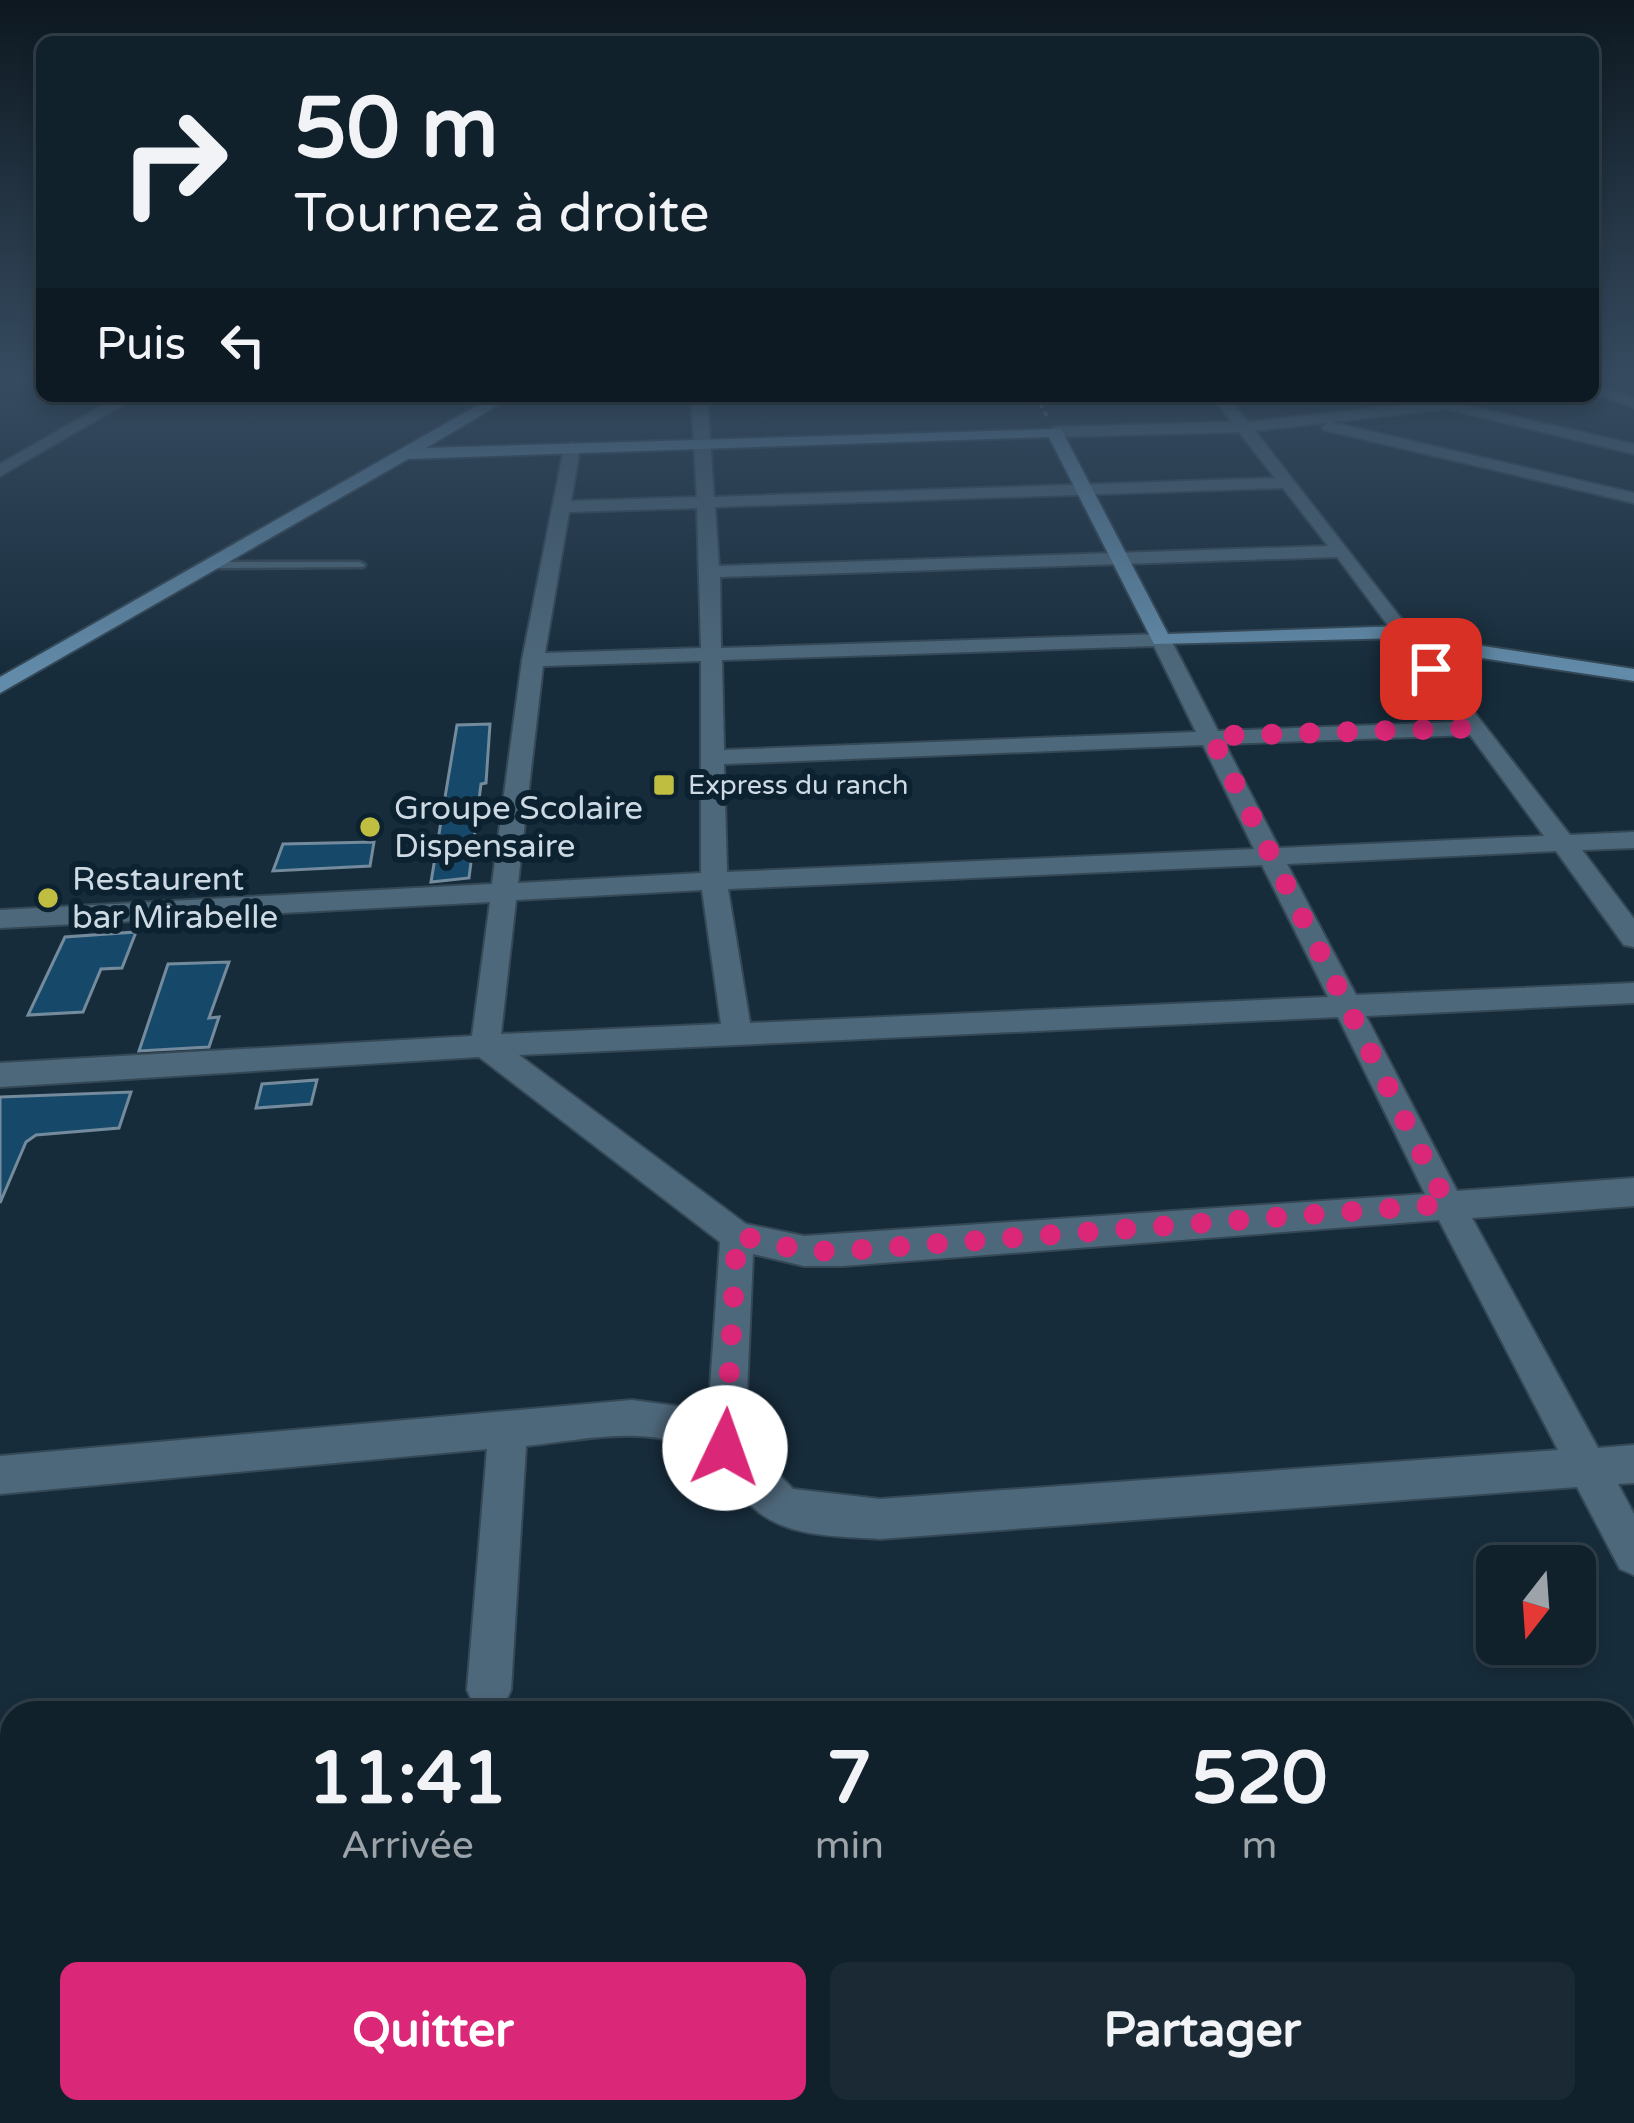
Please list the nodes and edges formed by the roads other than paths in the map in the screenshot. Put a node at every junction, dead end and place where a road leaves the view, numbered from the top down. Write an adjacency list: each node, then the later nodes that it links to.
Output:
1 (367, 475): 14 (street)
2 (567, 475): 11 (street)
3 (705, 475): 10 (street)
4 (1079, 475): 8 (street)
5 (1283, 475): 7 (street)
6 (1534, 475): 9 (street)
7 (1290, 483): 8 (street); 12 (street)
8 (1088, 491): 10 (street); 13 (street)
9 (1634, 498)
10 (706, 502): 11 (street); 16 (street)
11 (561, 507): 20 (street)
12 (1341, 551): 13 (street); 17 (street)
13 (1117, 557): 16 (street); 18 (street)
14 (211, 565): 15 (lane); 22 (street)
15 (360, 565)
16 (710, 572): 19 (street)
17 (1404, 632): 18 (street); 21 (street); 23 (street)
18 (1161, 640): 19 (street); 24 (street)
19 (711, 653): 20 (street); 25 (street)
20 (533, 660): 30 (street)
21 (1634, 675)
22 (0, 686)
23 (1472, 728): 24 (street); 27 (street)
24 (1211, 736): 25 (street); 28 (street)
25 (715, 757): 29 (street)
26 (1634, 840): 27 (street)
27 (1558, 843): 28 (street); 32 (street)
28 (1274, 856): 29 (street); 34 (street)
29 (714, 880): 30 (street); 35 (street)
30 (503, 892): 31 (street); 36 (street)
31 (0, 919)
32 (1634, 938)
33 (1634, 993): 34 (street)
34 (1348, 1006): 35 (street); 39 (street)
35 (737, 1037): 36 (street)
36 (485, 1046): 37 (street); 40 (street)
37 (0, 1075)
38 (1634, 1192): 39 (street)
39 (1447, 1204): 40 (street); 44 (street)
40 (737, 1235): 42 (street)
41 (508, 1430): 42 (street); 45 (street); 47 (street)
42 (725, 1448): 44 (street)
43 (1634, 1464): 44 (street)
44 (1589, 1467): 46 (street)
45 (0, 1475)
46 (1634, 1556)
47 (489, 1690)

